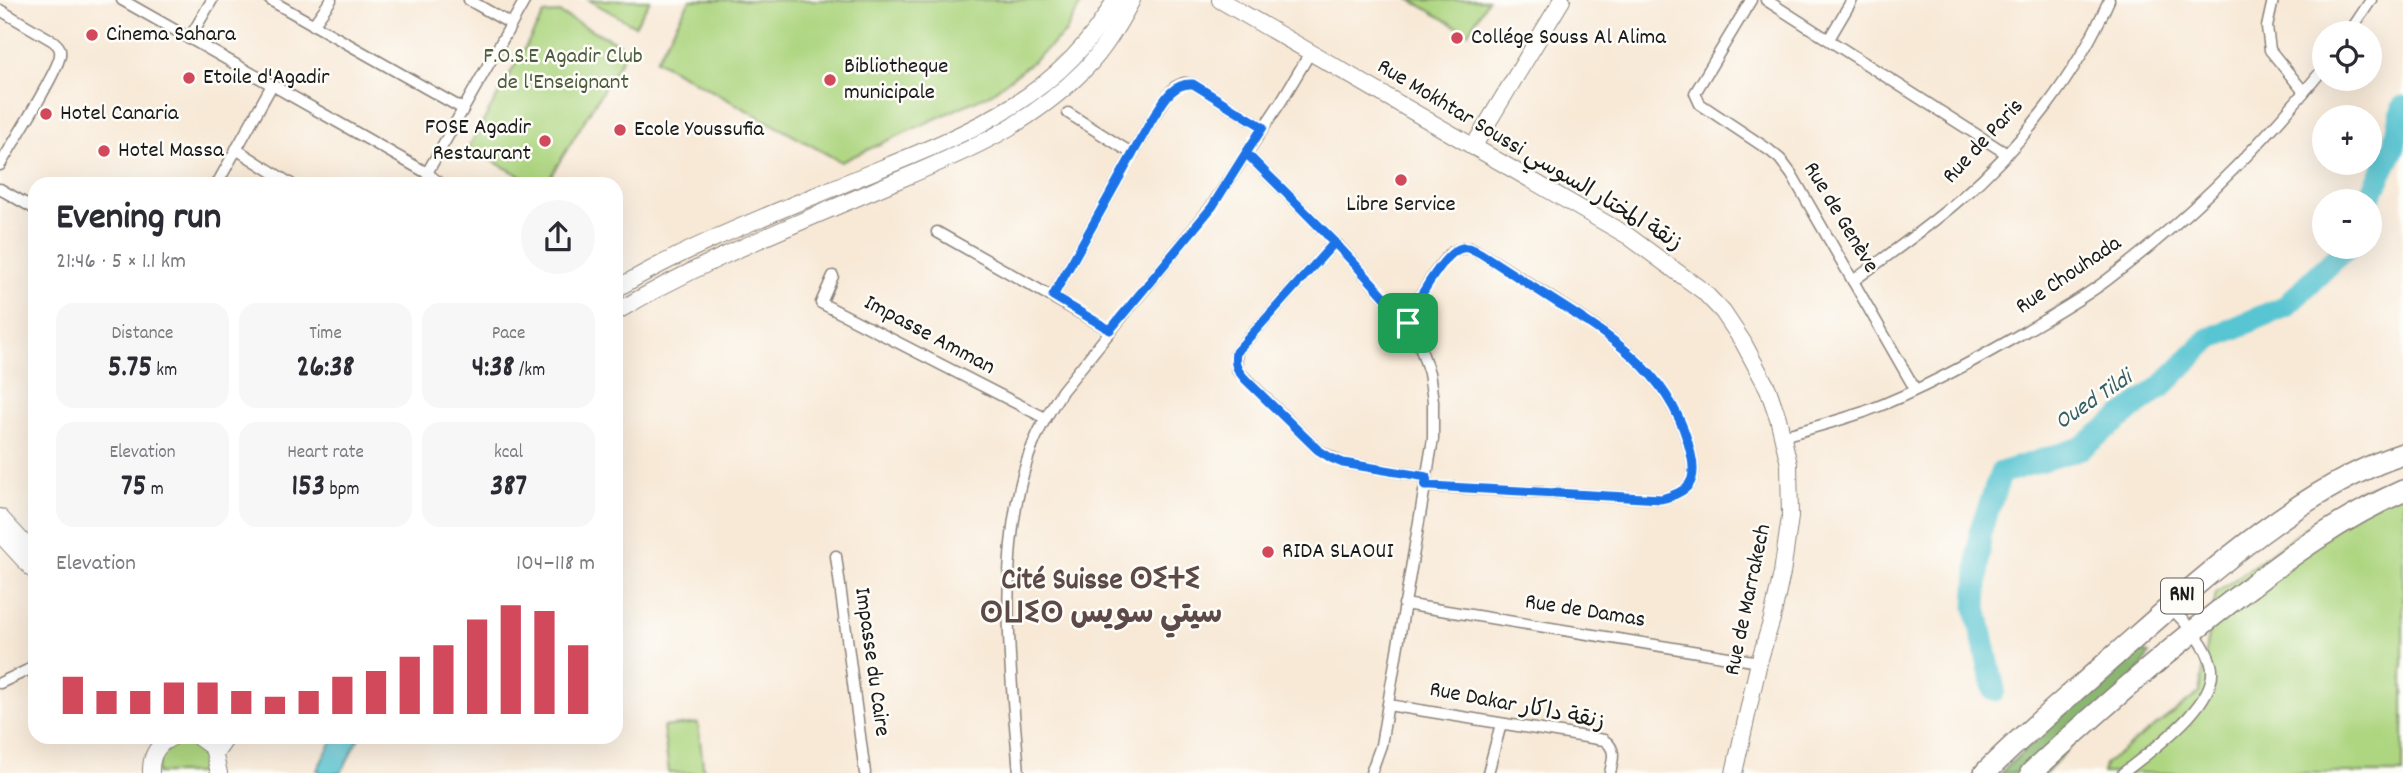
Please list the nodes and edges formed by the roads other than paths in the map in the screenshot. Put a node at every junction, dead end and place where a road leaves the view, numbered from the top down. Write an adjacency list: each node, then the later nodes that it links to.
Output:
1 (122, 0): 22 (street)
2 (212, 0): 22 (street)
3 (270, 0): 19 (street)
4 (331, 0): 19 (street)
5 (468, 0): 20 (street)
6 (525, 0): 20 (street)
7 (1115, 0): 46 (street)
8 (1132, 0): 48 (street)
9 (1220, 0): 23 (street, Rue Mokhtar Soussi زنقة المختار السوسي)
10 (1562, 0): 30 (street)
11 (1751, 0): 45 (street, Rue de Genève)
12 (1766, 0): 21 (street)
13 (1852, 0): 21 (street)
14 (2109, 0): 34 (street, Rue de Paris)
15 (2273, 0): 26 (street)
16 (2371, 0): 18 (street)
17 (0, 10): 35 (street)
18 (2357, 21)
19 (313, 24): 27 (street)
20 (511, 24): 27 (street)
21 (1829, 38): 34 (street)
22 (189, 39): 25 (street)
23 (1310, 53): 29 (street); 30 (street, Rue Mokhtar Soussi زنقة المختار السوسي)
24 (2312, 82): 26 (street, Rue Chouhada)
25 (272, 85): 31 (street); 36 (street)
26 (2304, 92): 51 (street, Rue Chouhada)
27 (463, 109): 36 (street)
28 (1068, 113): 33 (street)
29 (1263, 127): 32 (street); 33 (street)
30 (1473, 147): 53 (street, Rue Mokhtar Soussi زنقة المختار السوسي)
31 (236, 149): 37 (street); 38 (street)
32 (1246, 153): 43 (street); 50 (street)
33 (1133, 154): 47 (street)
34 (2007, 154): 45 (street, Rue de Paris)
35 (0, 165)
36 (427, 173): 39 (street)
37 (221, 177)
38 (280, 177)
39 (432, 177)
40 (1, 191): 41 (street)
41 (28, 205)
42 (937, 232): 47 (street)
43 (1335, 242): 49 (street); 55 (street)
44 (833, 275): 52 (street, Impasse Amman)
45 (1853, 281): 51 (street, Rue de Genève)
46 (623, 285)
47 (1053, 296): 50 (street)
48 (623, 309)
49 (1408, 323): 55 (street); 55 (street)
50 (1110, 330): 52 (street)
51 (1915, 389): 53 (street, Rue Chouhada)
52 (1045, 418): 77 (street)
53 (1782, 436): 65 (street, Rue de Marrakech)
54 (2403, 454): 63 (highway, RN1)
55 (1426, 481): 62 (street)
56 (2403, 491): 64 (highway, RN1)
57 (0, 517): 59 (street)
58 (0, 534): 61 (street)
59 (28, 547)
60 (836, 556): 76 (street, Impasse du Caire)
61 (28, 564)
62 (1405, 604): 65 (street, Rue de Damas); 68 (street)
63 (2170, 607): 64 (street); 82 (highway, RN1)
64 (2193, 632): 83 (highway, RN1); 84 (street)
65 (1759, 662): 81 (street, Rue de Marrakech)
66 (28, 669): 67 (street)
67 (0, 683)
68 (1388, 705): 69 (street, Rue Dakar زنقة داكار); 78 (street)
69 (1501, 724): 79 (street); 80 (street, Rue Dakar زنقة داكار)
70 (151, 744): 74 (street)
71 (208, 744): 73 (street)
72 (222, 744): 73 (street)
73 (215, 754): 75 (street)
74 (151, 773)
75 (219, 773)
76 (865, 773)
77 (1018, 773)
78 (1371, 773)
79 (1488, 773)
80 (1610, 773)
81 (1734, 773)
82 (1985, 773)
83 (2031, 773)
84 (2123, 773)

